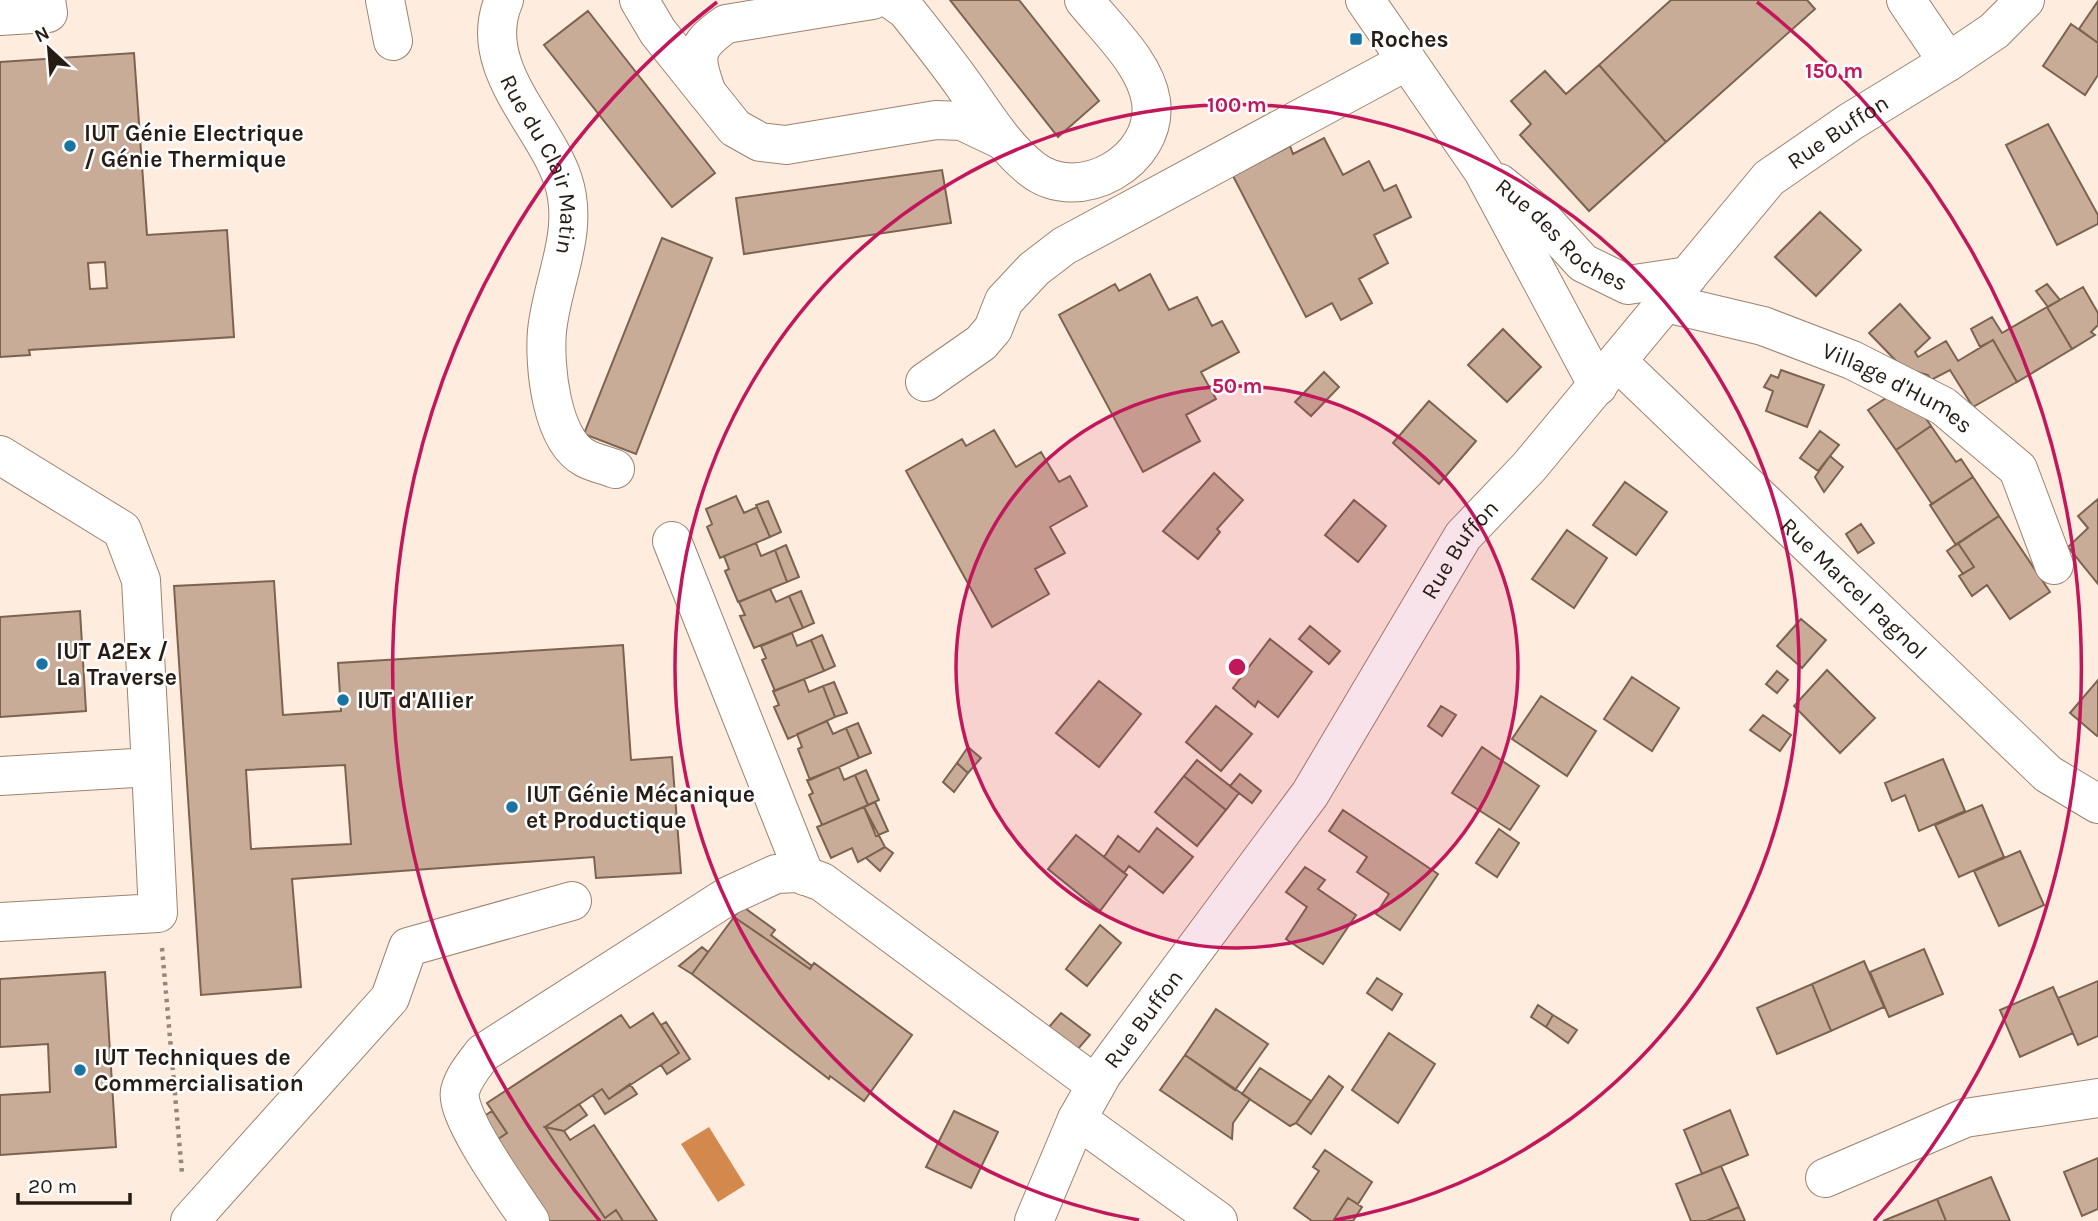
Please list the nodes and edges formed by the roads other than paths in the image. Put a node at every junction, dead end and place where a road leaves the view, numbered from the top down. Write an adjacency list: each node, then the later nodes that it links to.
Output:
1 (47, 0): 11 (street)
2 (385, 0): 13 (street)
3 (504, 0): 23 (street, Rue du Clair Matin)
4 (872, 0): 12 (street)
5 (892, 0): 17 (street)
6 (1084, 0): 17 (street)
7 (1365, 0): 14 (street, Rue des Roches)
8 (1906, 0): 15 (street)
9 (2025, 0): 15 (street, Rue Buffon)
10 (644, 6): 12 (street); 16 (street)
11 (0, 16)
12 (726, 24): 16 (street)
13 (393, 41)
14 (1407, 61): 18 (street, Rue des Roches); 21 (street)
15 (1948, 62): 19 (street, Rue Buffon)
16 (707, 93): 17 (street)
17 (1002, 140)
18 (1483, 171): 19 (street, Rue des Roches); 20 (street, Rue des Roches)
19 (1677, 290): 20 (street, Rue Buffon); 25 (street, Village d'Humes)
20 (1608, 374): 28 (street, Rue Marcel Pagnol); 32 (street, Rue Buffon)
21 (925, 382)
22 (0, 455): 26 (street)
23 (615, 469)
24 (671, 541): 29 (street)
25 (2054, 565)
26 (151, 767): 27 (street); 31 (street)
27 (0, 776)
28 (2098, 804)
29 (805, 876): 32 (street); 37 (street)
30 (572, 901): 36 (street)
31 (0, 922)
32 (1096, 1085): 34 (street, Rue Buffon)
33 (2098, 1098): 35 (street)
34 (1077, 1119): 38 (street, Rue Buffon); 39 (street)
35 (1825, 1178)
36 (191, 1221)
37 (530, 1221)
38 (1034, 1221)
39 (1218, 1221)

